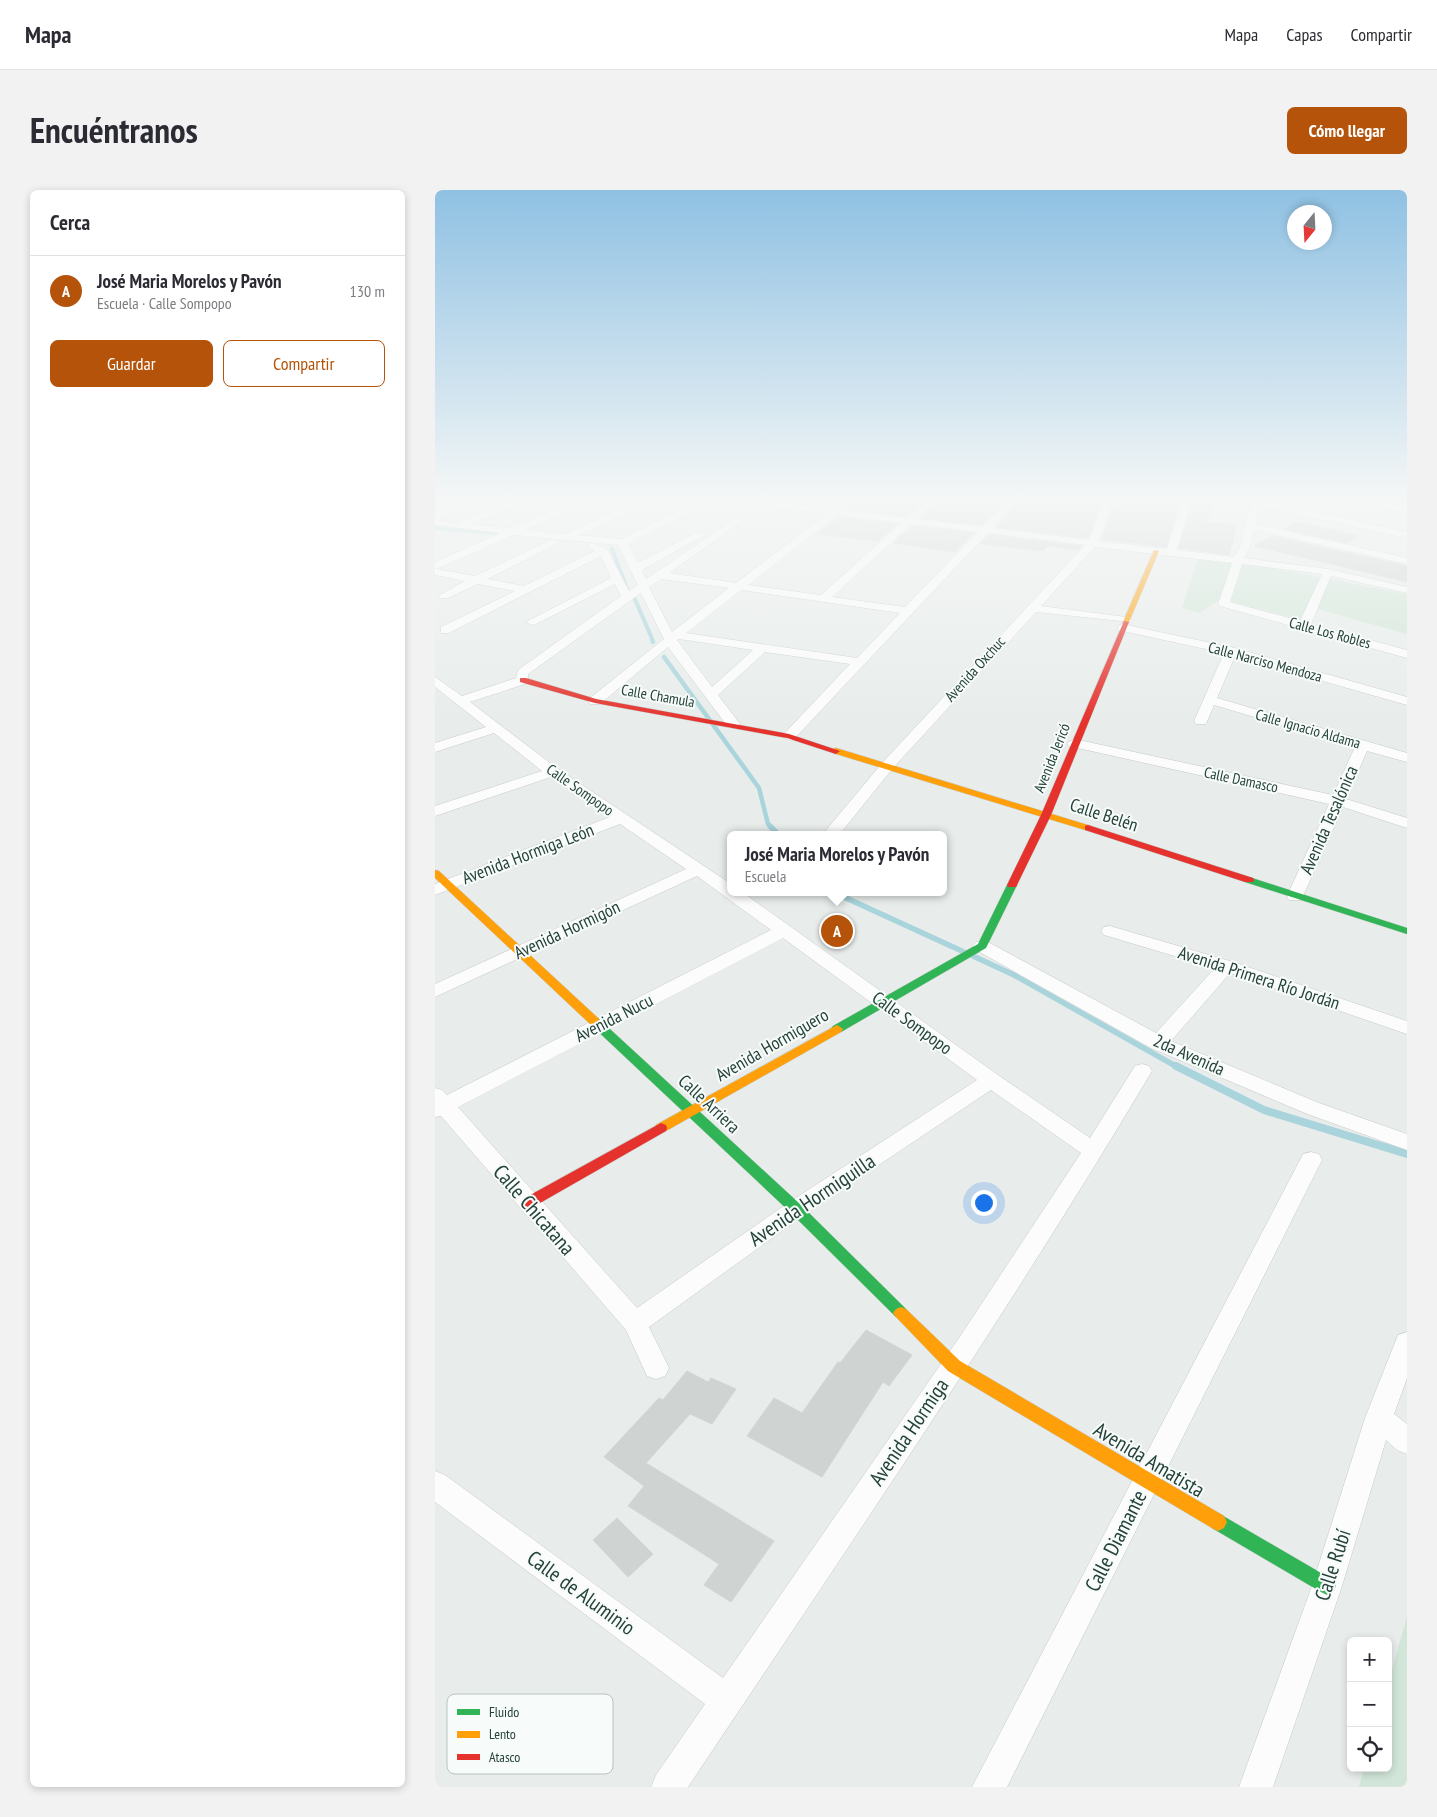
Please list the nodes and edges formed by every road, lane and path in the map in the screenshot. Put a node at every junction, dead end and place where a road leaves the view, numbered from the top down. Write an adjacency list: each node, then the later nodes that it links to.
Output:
1 (438, 573): 17 (street)
2 (491, 573): 17 (street)
3 (562, 573): 20 (street)
4 (614, 573): 16 (street)
5 (638, 573): 18 (street)
6 (664, 573): 15 (street)
7 (759, 573): 19 (street)
8 (852, 573): 24 (street)
9 (946, 573): 26 (street)
10 (1065, 573): 25 (street, Avenida Oxchuc)
11 (1147, 573): 28 (street, Avenida Jericó)
12 (1234, 573): 29 (street, Calle Los Robles)
13 (1324, 573): 29 (street)
14 (1332, 573): 21 (street)
15 (659, 576): 18 (street); 19 (street)
16 (617, 579): 23 (street); 27 (street)
17 (476, 580): 20 (street); 22 (street)
18 (642, 587): 23 (street); 31 (street)
19 (739, 588): 24 (street); 31 (street)
20 (528, 590): 30 (street)
21 (1407, 590)
22 (444, 596)
23 (627, 597): 36 (street)
24 (822, 600): 26 (street)
25 (1031, 608): 28 (street, Calle Narciso Mendoza); 51 (street, Avenida Oxchuc)
26 (907, 612): 35 (street)
27 (532, 622)
28 (1124, 624): 33 (street, Calle Narciso Mendoza); 47 (street, Avenida Jericó)
29 (1304, 626): 34 (street, Calle Los Robles)
30 (445, 630)
31 (673, 637): 32 (street); 38 (street); 41 (street)
32 (762, 648): 35 (street); 38 (street)
33 (1231, 652): 40 (street); 42 (street, Calle Narciso Mendoza)
34 (1407, 654)
35 (859, 662): 46 (street)
36 (523, 680): 39 (street); 41 (street, Calle Chamula)
37 (439, 688): 39 (street, Calle Sompopo)
38 (712, 694): 44 (street)
39 (462, 700): 45 (street, Calle Sompopo)
40 (1210, 700): 43 (street); 48 (street, Calle Ignacio Aldama)
41 (595, 701): 44 (street, Calle Chamula)
42 (1407, 701)
43 (1201, 721)
44 (729, 723): 46 (street, Calle Chamula)
45 (496, 728): 49 (street); 52 (street, Calle Sompopo)
46 (789, 736): 51 (street, Calle Belén)
47 (1074, 743): 53 (street, Calle Damasco); 55 (street, Avenida Jericó)
48 (1363, 745): 50 (street, Calle Ignacio Aldama); 53 (street, Avenida Tesalónica)
49 (435, 748)
50 (1407, 758)
51 (888, 765): 55 (street, Calle Belén); 58 (street, Avenida Oxchuc)
52 (553, 772): 54 (street); 56 (street, Calle Sompopo)
53 (1338, 801): 57 (street, Calle Damasco); 64 (street, Avenida Tesalónica)
54 (435, 811)
55 (1046, 815): 64 (street, Calle Belén); 68 (street, Avenida Jericó)
56 (621, 818): 59 (street, Calle Sompopo); 61 (street, Avenida Hormiga León)
57 (1407, 823)
58 (833, 831)
59 (699, 869): 62 (street, Calle Sompopo); 69 (street, Avenida Hormigón)
60 (435, 873): 61 (street, Calle Arriera)
61 (442, 887): 69 (street, Calle Arriera)
62 (727, 889)
63 (737, 896): 65 (street, Calle Sompopo)
64 (1295, 896): 67 (street, Calle Belén)
65 (784, 930): 72 (street, Calle Sompopo); 73 (street, Avenida Nucu)
66 (1110, 931): 70 (street, Avenida Primera Río Jordán)
67 (1407, 931)
68 (979, 947): 72 (street, Avenida Hormiguero); 75 (street, 2da Avenida)
69 (519, 951): 71 (street, Avenida Hormigón); 73 (street, Calle Arriera)
70 (1227, 966): 74 (street, Avenida Primera Río Jordán); 75 (street)
71 (435, 991)
72 (882, 1002): 77 (street, Calle Sompopo); 79 (street, Avenida Hormiguero)
73 (597, 1026): 78 (street, Avenida Nucu); 79 (street, Calle Arriera)
74 (1407, 1028)
75 (1158, 1043): 80 (street, 2da Avenida)
76 (1142, 1071): 81 (street, Avenida Hormiga)
77 (991, 1080): 81 (street, Calle Sompopo); 84 (street, Avenida Hormiguilla)
78 (438, 1103): 83 (street, Calle Chicatana)
79 (691, 1111): 83 (street, Avenida Hormiguero); 84 (street, Calle Arriera)
80 (1407, 1142)
81 (1094, 1151): 87 (street, Avenida Hormiga)
82 (1311, 1160): 91 (street, Calle Diamante)
83 (528, 1203): 85 (street, Calle Chicatana)
84 (796, 1209): 85 (street, Avenida Hormiguilla); 87 (street, Calle Arriera)
85 (635, 1323): 88 (street)
86 (1407, 1343): 89 (street, Calle Rubí)
87 (954, 1366): 91 (street, Avenida Amatista); 94 (street, Avenida Hormiga)
88 (656, 1368)
89 (1379, 1418): 90 (street); 93 (street, Calle Rubí)
90 (1407, 1440)
91 (1147, 1481): 93 (street, Avenida Amatista); 96 (street, Calle Diamante)
92 (435, 1485): 94 (street, Calle de Aluminio)
93 (1327, 1586): 97 (street, Calle Rubí)
94 (727, 1700): 95 (street, Avenida Hormiga)
95 (668, 1787)
96 (989, 1787)
97 (1256, 1787)

